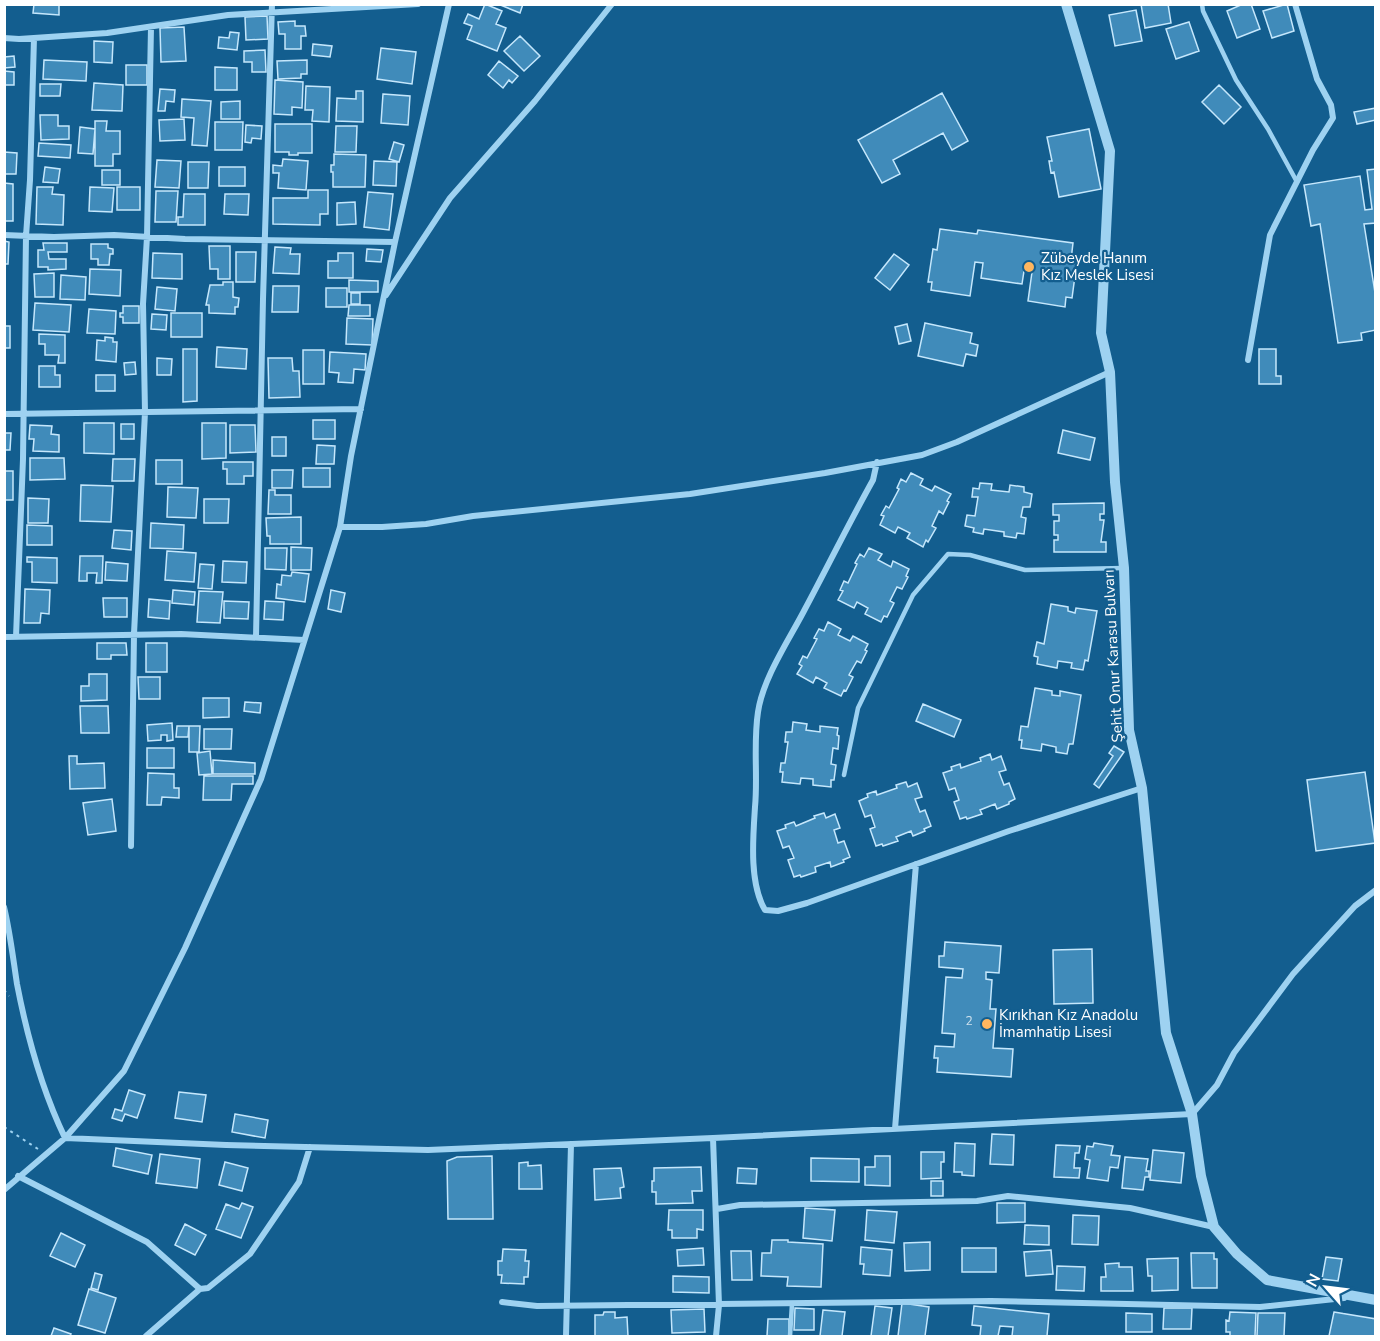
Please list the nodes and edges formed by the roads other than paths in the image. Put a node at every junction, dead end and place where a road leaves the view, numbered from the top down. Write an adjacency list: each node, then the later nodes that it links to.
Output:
1 (273, 4): 9 (street)
2 (418, 4): 8 (street)
3 (449, 4): 18 (street)
4 (612, 4): 19 (street)
5 (1066, 4): 21 (street, Şehit Onur Karasu Bulvarı)
6 (1202, 4): 13 (lane)
7 (1295, 4): 13 (street)
8 (392, 6): 9 (street)
9 (273, 12): 10 (street); 17 (street)
10 (151, 27): 12 (street); 16 (street)
11 (4, 38): 12 (street)
12 (34, 38): 15 (street)
13 (1297, 182): 20 (street)
14 (4, 235): 15 (street)
15 (26, 236): 16 (street); 26 (street)
16 (147, 237): 17 (street); 24 (street)
17 (264, 240): 18 (street); 23 (street)
18 (395, 242): 19 (street)
19 (384, 298): 22 (street)
20 (1248, 360)
21 (1110, 372): 27 (street); 29 (street, Şehit Onur Karasu Bulvarı)
22 (361, 409): 23 (street); 28 (street)
23 (261, 411): 24 (street); 33 (street)
24 (145, 412): 26 (street); 30 (street)
25 (4, 414): 26 (street)
26 (23, 414): 32 (street)
27 (876, 462): 28 (street); 38 (street)
28 (340, 526): 34 (street)
29 (1124, 568): 35 (lane); 36 (street, Şehit Onur Karasu Bulvarı)
30 (134, 634): 32 (street); 33 (street); 37 (street)
31 (4, 637): 32 (street)
32 (16, 637)
33 (256, 637): 34 (street)
34 (304, 640): 43 (street)
35 (844, 776)
36 (1142, 788): 38 (street); 41 (street, Şehit Onur Karasu Bulvarı)
37 (131, 846)
38 (916, 864): 42 (street)
39 (1376, 890): 41 (street)
40 (4, 906): 43 (street)
41 (1192, 1114): 42 (street); 50 (street, Şehit Onur Karasu Bulvarı)
42 (895, 1129): 44 (street)
43 (65, 1138): 46 (street); 47 (street)
44 (713, 1138): 45 (street); 49 (street)
45 (571, 1144): 46 (street); 57 (street)
46 (310, 1147): 51 (street)
47 (18, 1176): 48 (street); 51 (street)
48 (4, 1190)
49 (717, 1209): 50 (street); 56 (street)
50 (1214, 1227): 52 (street, Şehit Onur Karasu Bulvarı)
51 (200, 1289): 58 (street)
52 (1356, 1296): 53 (street, Şehit Onur Karasu Bulvarı); 55 (street)
53 (1376, 1300)
54 (502, 1302): 57 (street)
55 (792, 1304): 56 (street); 61 (lane)
56 (719, 1305): 57 (street); 60 (street)
57 (567, 1306): 59 (street)
58 (146, 1336)
59 (566, 1336)
60 (717, 1336)
61 (790, 1336)

